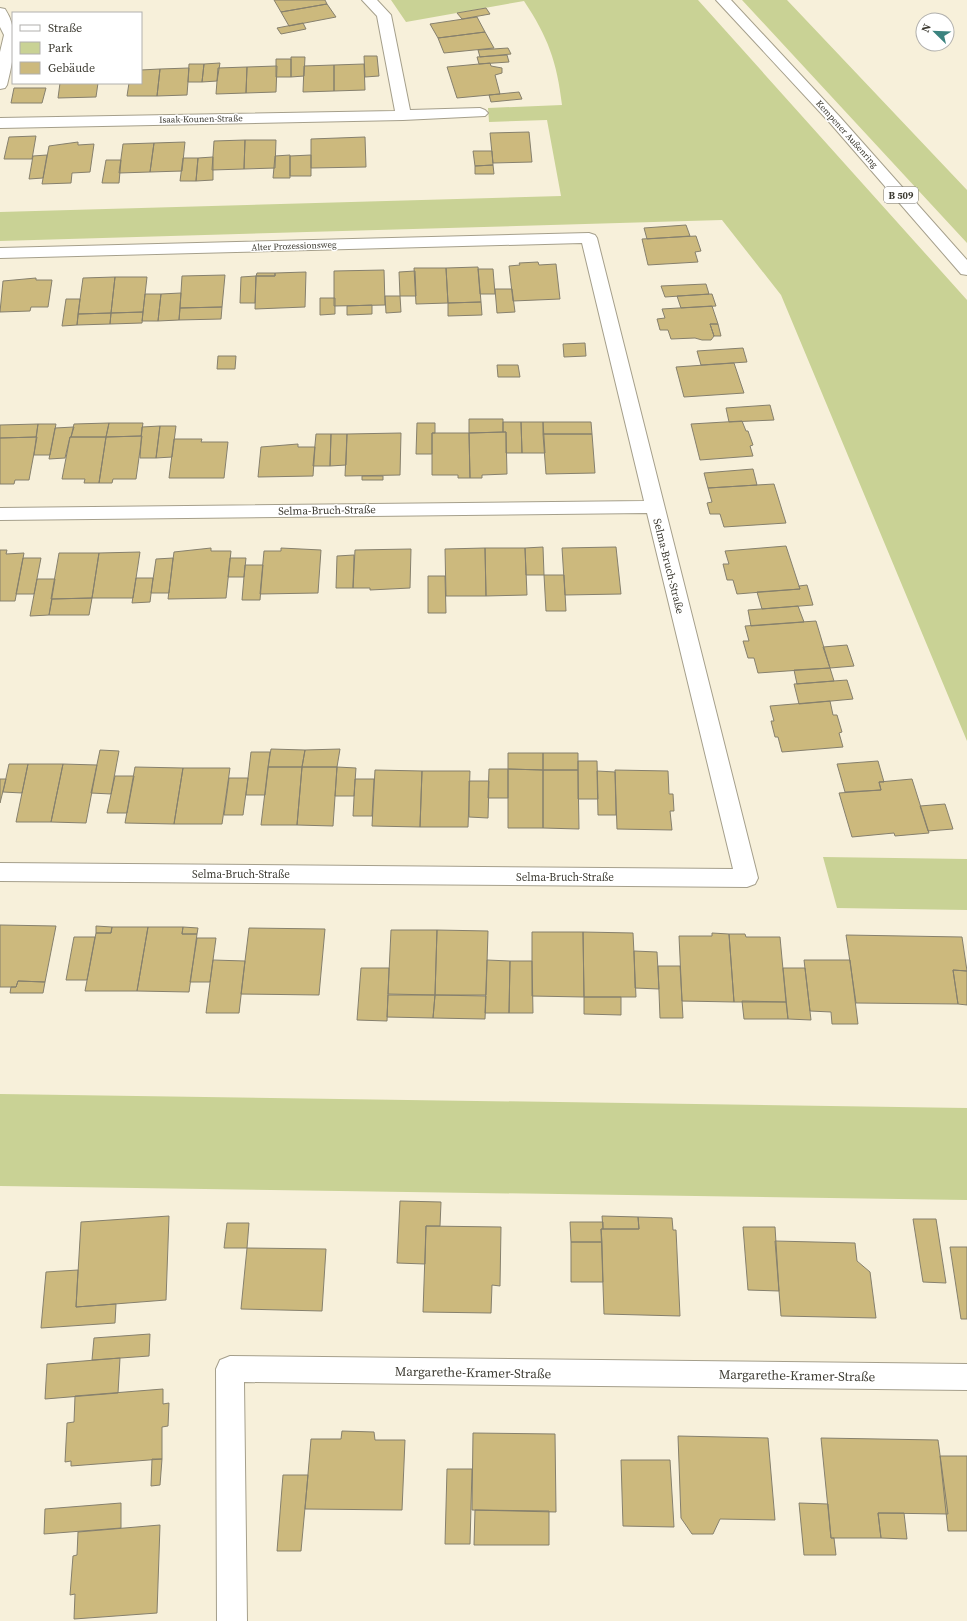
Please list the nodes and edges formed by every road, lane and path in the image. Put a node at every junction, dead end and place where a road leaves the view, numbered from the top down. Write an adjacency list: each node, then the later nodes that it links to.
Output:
1 (370, 0): 6 (street)
2 (723, 0): 10 (street, Kempener Außenring / B 509)
3 (0, 12): 4 (street)
4 (0, 85)
5 (480, 113): 6 (street, Isaak-Kounen-Straße)
6 (403, 115): 7 (street, Isaak-Kounen-Straße)
7 (0, 123)
8 (589, 238): 9 (street, Alter Prozessionsweg); 11 (street, Selma-Bruch-Straße)
9 (0, 254)
10 (967, 270)
11 (654, 507): 12 (street, Selma-Bruch-Straße); 13 (street, Selma-Bruch-Straße)
12 (0, 514)
13 (0, 872)
14 (967, 1377): 15 (street, Margarethe-Kramer-Straße)
15 (232, 1621)

